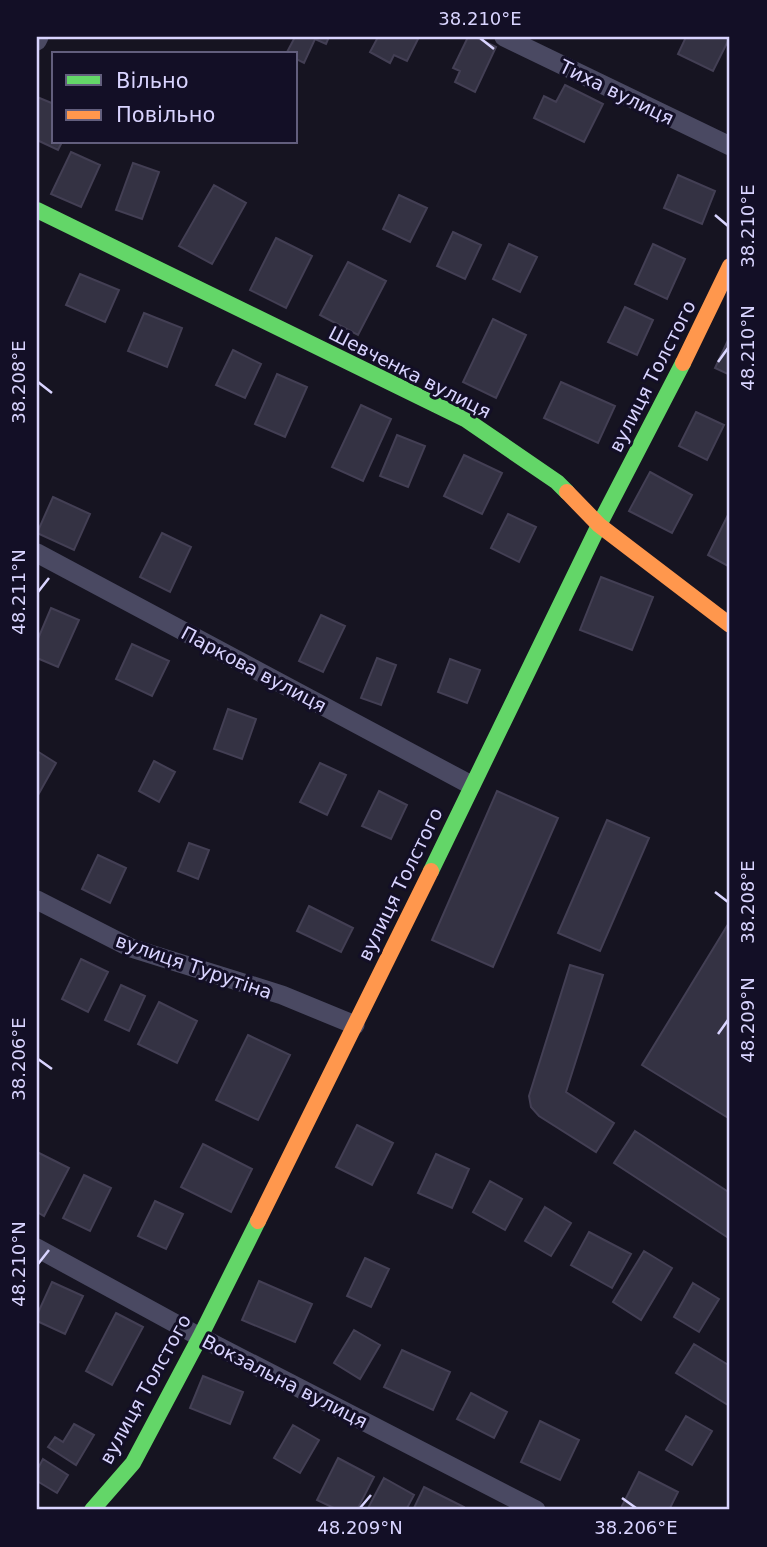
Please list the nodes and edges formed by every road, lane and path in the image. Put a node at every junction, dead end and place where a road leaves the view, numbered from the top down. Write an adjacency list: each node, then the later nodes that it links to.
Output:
1 (504, 37): 2 (street, Тиха вулиця)
2 (730, 146)
3 (37, 210): 5 (street, Шевченка вулиця)
4 (730, 266): 5 (street, вулиця Толстого)
5 (599, 525): 7 (street, Шевченка вулиця); 8 (street, вулиця Толстого)
6 (37, 553): 8 (street, Паркова вулиця)
7 (730, 625)
8 (471, 785): 10 (street, вулиця Толстого)
9 (37, 900): 10 (street, вулиця Турутіна)
10 (355, 1025): 12 (street, вулиця Толстого)
11 (37, 1248): 12 (street, Вокзальна вулиця)
12 (200, 1337): 13 (street, вулиця Толстого); 14 (street, Вокзальна вулиця)
13 (92, 1510)
14 (536, 1510)

